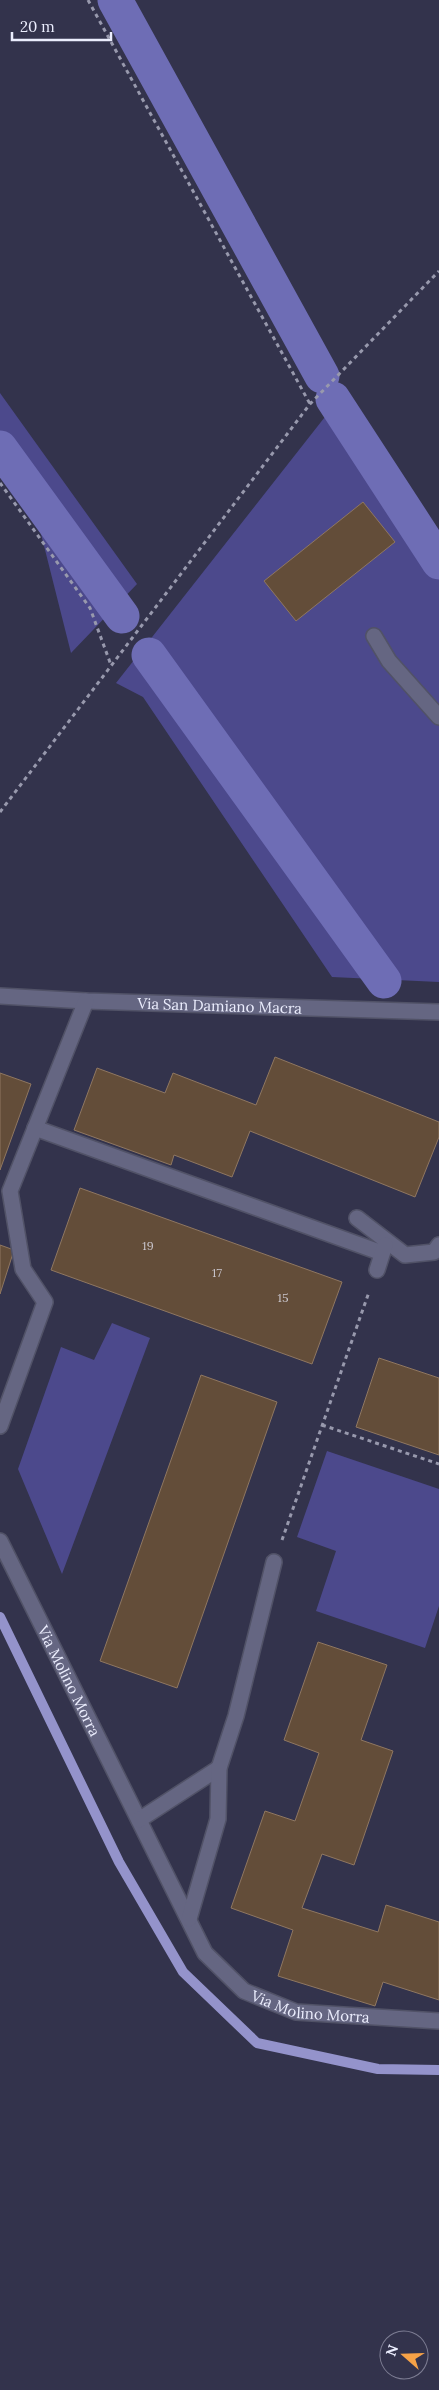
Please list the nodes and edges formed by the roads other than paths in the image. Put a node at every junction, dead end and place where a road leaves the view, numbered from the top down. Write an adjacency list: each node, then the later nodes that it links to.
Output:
1 (374, 636): 2 (street)
2 (439, 717)
3 (0, 996): 4 (street, Via San Damiano Macra)
4 (86, 1001): 5 (street, Via San Damiano Macra); 6 (street)
5 (439, 1012)
6 (35, 1128): 8 (street); 11 (street)
7 (357, 1218): 8 (street)
8 (385, 1247): 9 (street); 10 (street)
9 (437, 1253)
10 (377, 1270)
11 (0, 1426)
12 (0, 1541): 15 (street, Via Molino Morra)
13 (274, 1562): 14 (street)
14 (219, 1768): 15 (street); 16 (street)
15 (139, 1820): 16 (street, Via Molino Morra)
16 (189, 1919): 17 (street, Via Molino Morra)
17 (439, 2021)

